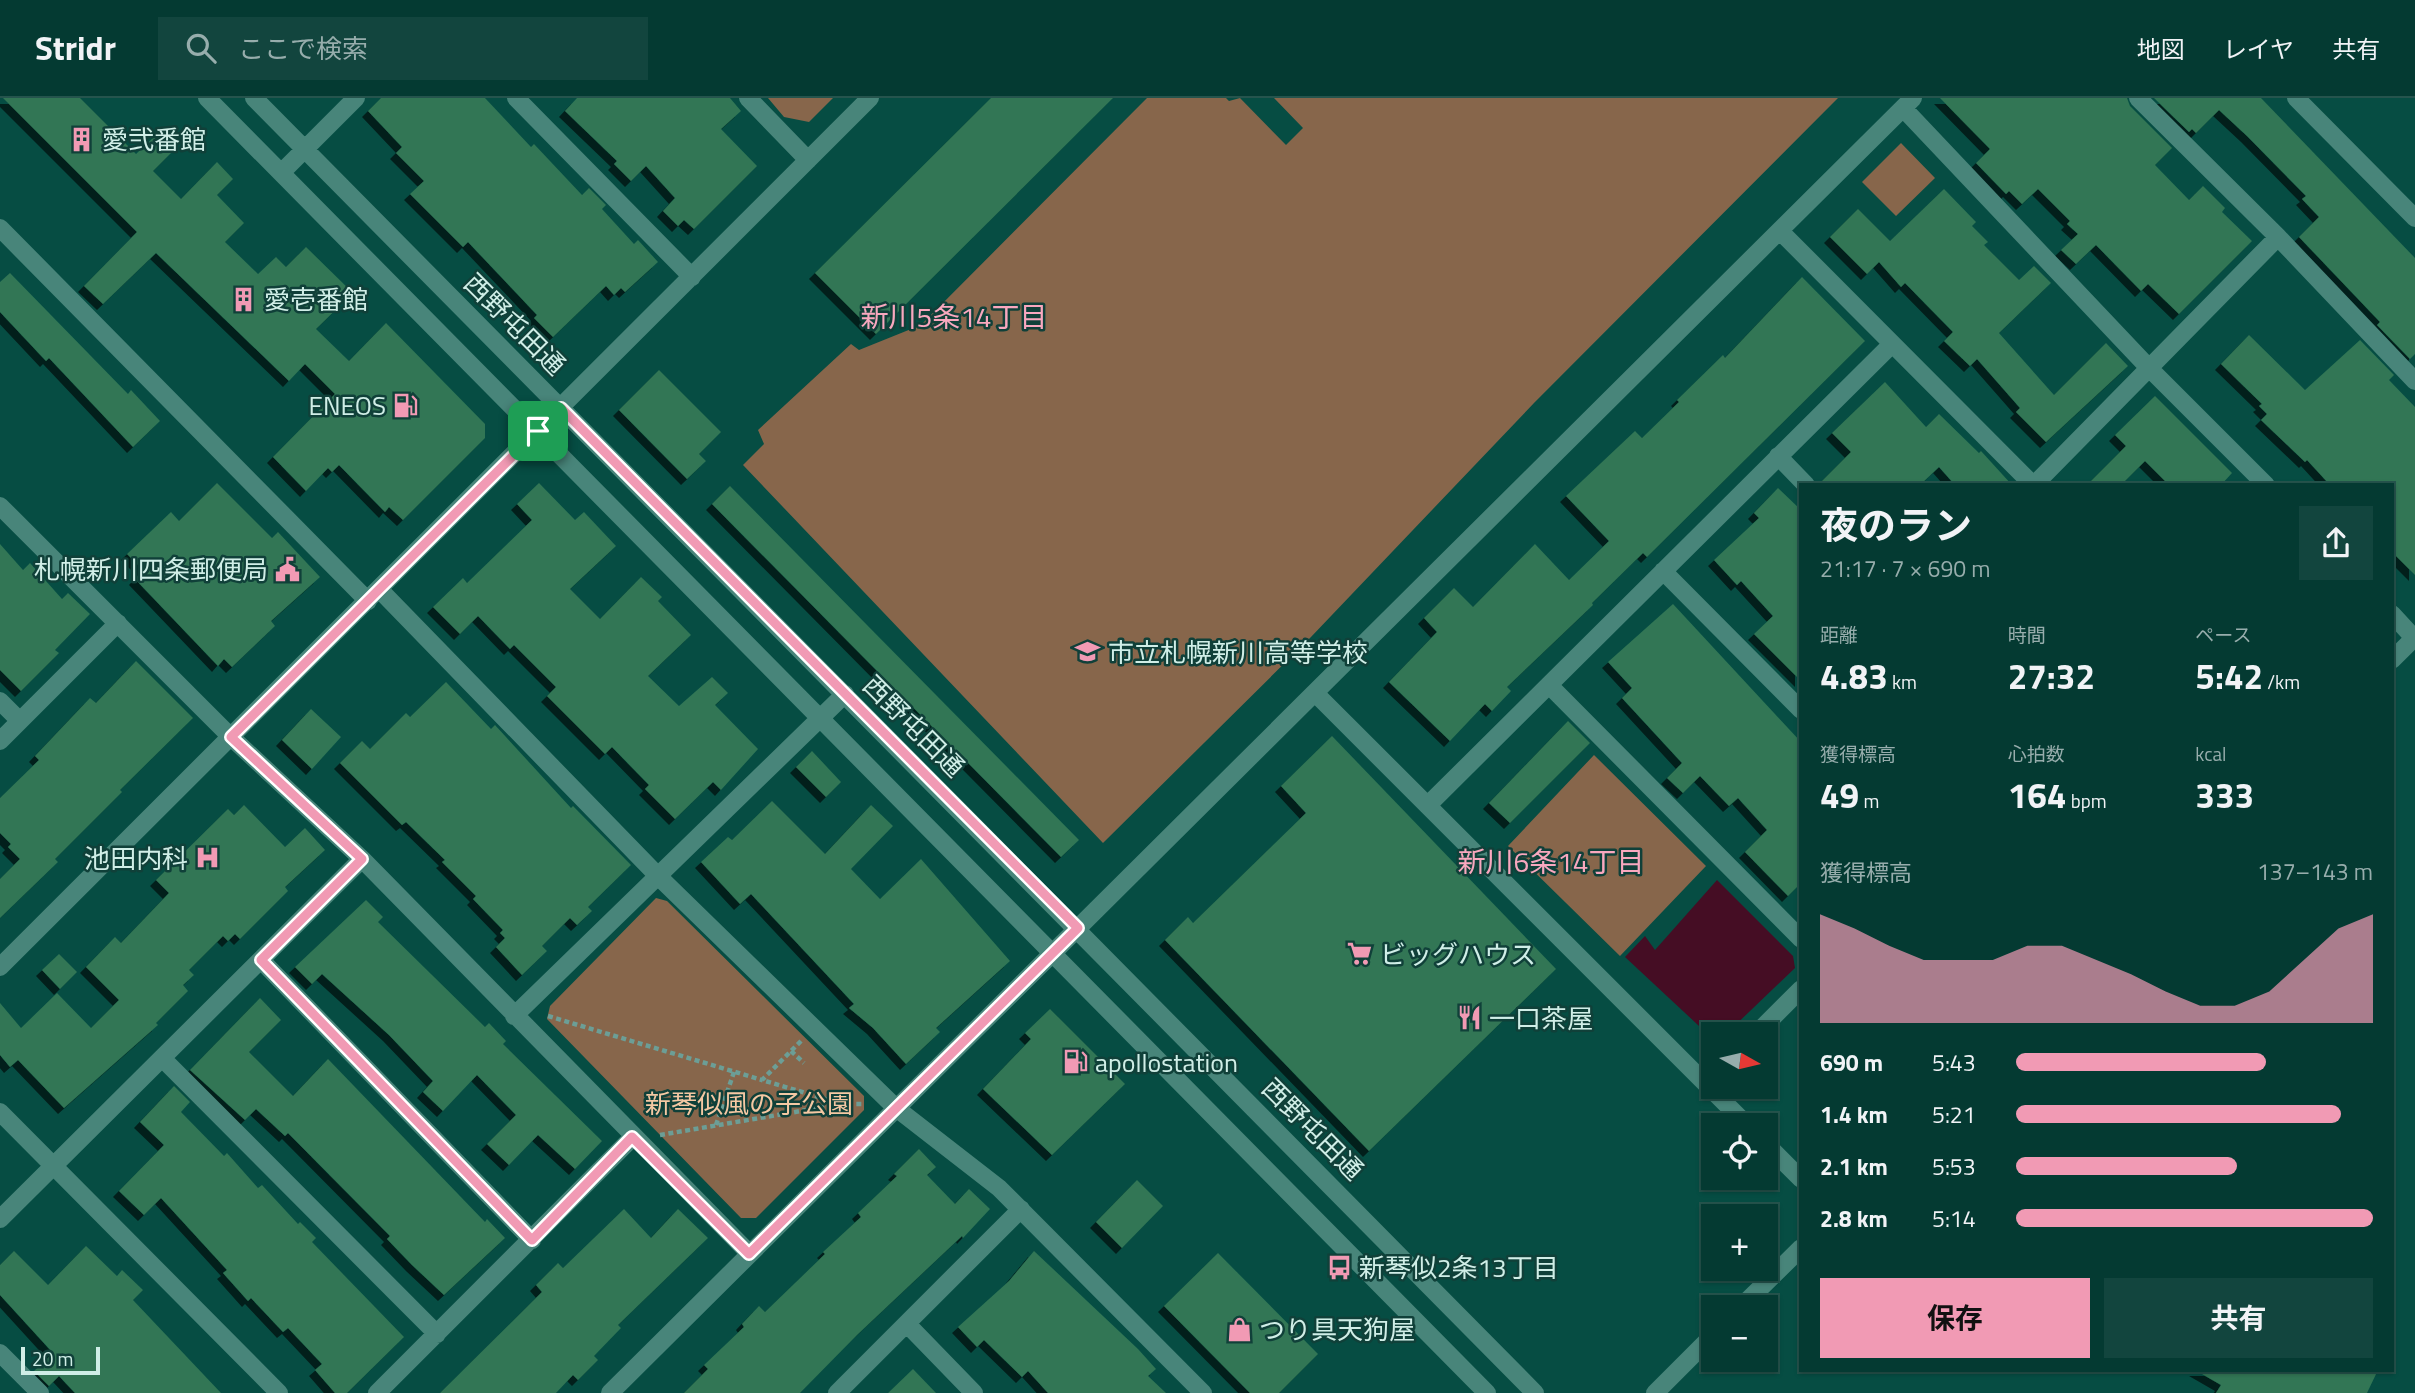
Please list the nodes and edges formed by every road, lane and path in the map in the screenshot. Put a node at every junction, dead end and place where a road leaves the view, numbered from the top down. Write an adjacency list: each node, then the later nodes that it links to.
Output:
1 (207, 98): 12 (street)
2 (254, 98): 10 (street, 西野屯田通)
3 (356, 98): 10 (street)
4 (516, 98): 17 (street)
5 (748, 98): 11 (street)
6 (870, 98): 11 (street)
7 (2138, 98): 16 (street)
8 (2297, 98): 13 (street)
9 (1908, 103): 15 (street); 19 (street)
10 (305, 149): 12 (street); 21 (street, 西野屯田通)
11 (808, 160): 17 (street)
12 (282, 173): 22 (street)
13 (2414, 214)
14 (0, 228): 30 (street)
15 (1780, 231): 18 (street); 36 (street)
16 (2278, 237): 19 (street); 20 (street)
17 (692, 277): 21 (street)
18 (1892, 344): 23 (street); 25 (street)
19 (2150, 369): 26 (street); 27 (street)
20 (2415, 381)
21 (561, 408): 22 (street); 37 (street, 西野屯田通)
22 (538, 431): 30 (street); 40 (street)
23 (1778, 456): 24 (street); 29 (street)
24 (1804, 483)
25 (2032, 483)
26 (2036, 483)
27 (2264, 483)
28 (0, 506): 32 (street)
29 (1663, 571): 35 (street); 39 (street)
30 (374, 595): 42 (street); 46 (street)
31 (2394, 616): 33 (street)
32 (118, 623): 41 (street); 42 (street)
33 (2415, 637): 34 (street)
34 (2394, 658)
35 (1549, 685): 44 (street); 48 (street)
36 (1315, 693): 44 (street); 47 (street)
37 (845, 694): 40 (street); 47 (street, 西野屯田通)
38 (0, 701): 41 (street)
39 (1799, 708)
40 (821, 718): 46 (street); 49 (street)
41 (20, 721): 43 (street)
42 (231, 737): 45 (street); 51 (street)
43 (0, 741)
44 (1428, 805): 61 (street)
45 (362, 859): 50 (street); 54 (street)
46 (659, 877): 54 (street); 66 (street)
47 (1078, 928): 49 (street); 93 (street, 西野屯田通)
48 (1799, 937)
49 (1053, 953): 66 (street); 92 (street)
50 (261, 960): 58 (street); 77 (street)
51 (0, 967)
52 (1799, 991): 55 (street)
53 (538, 1013): 60 (path)
54 (514, 1016): 71 (street)
55 (1768, 1022)
56 (804, 1038): 57 (path)
57 (791, 1051): 59 (path); 62 (path)
58 (162, 1058): 73 (street); 82 (street)
59 (804, 1063)
60 (734, 1072): 62 (path); 69 (path)
61 (1701, 1072)
62 (762, 1080): 64 (path)
63 (1725, 1099): 68 (street)
64 (842, 1104): 65 (path); 69 (path)
65 (870, 1104)
66 (896, 1108): 75 (street); 79 (street)
67 (0, 1112): 73 (street)
68 (1737, 1113)
69 (716, 1125): 70 (path)
70 (656, 1135)
71 (632, 1137): 77 (street); 79 (street)
72 (1778, 1156): 74 (street)
73 (53, 1165): 76 (street); 86 (street)
74 (1799, 1176)
75 (1021, 1209): 81 (street); 91 (street)
76 (0, 1219)
77 (532, 1240): 82 (street)
78 (1799, 1250): 80 (street)
79 (749, 1254): 88 (street)
80 (1753, 1295)
81 (908, 1325): 89 (street); 90 (street)
82 (436, 1334): 87 (street)
83 (1701, 1347): 94 (street)
84 (0, 1353): 85 (street)
85 (40, 1393)
86 (279, 1393)
87 (377, 1393)
88 (610, 1393)
89 (837, 1393)
90 (974, 1393)
91 (1203, 1393)
92 (1487, 1393)
93 (1535, 1393)
94 (1655, 1393)

